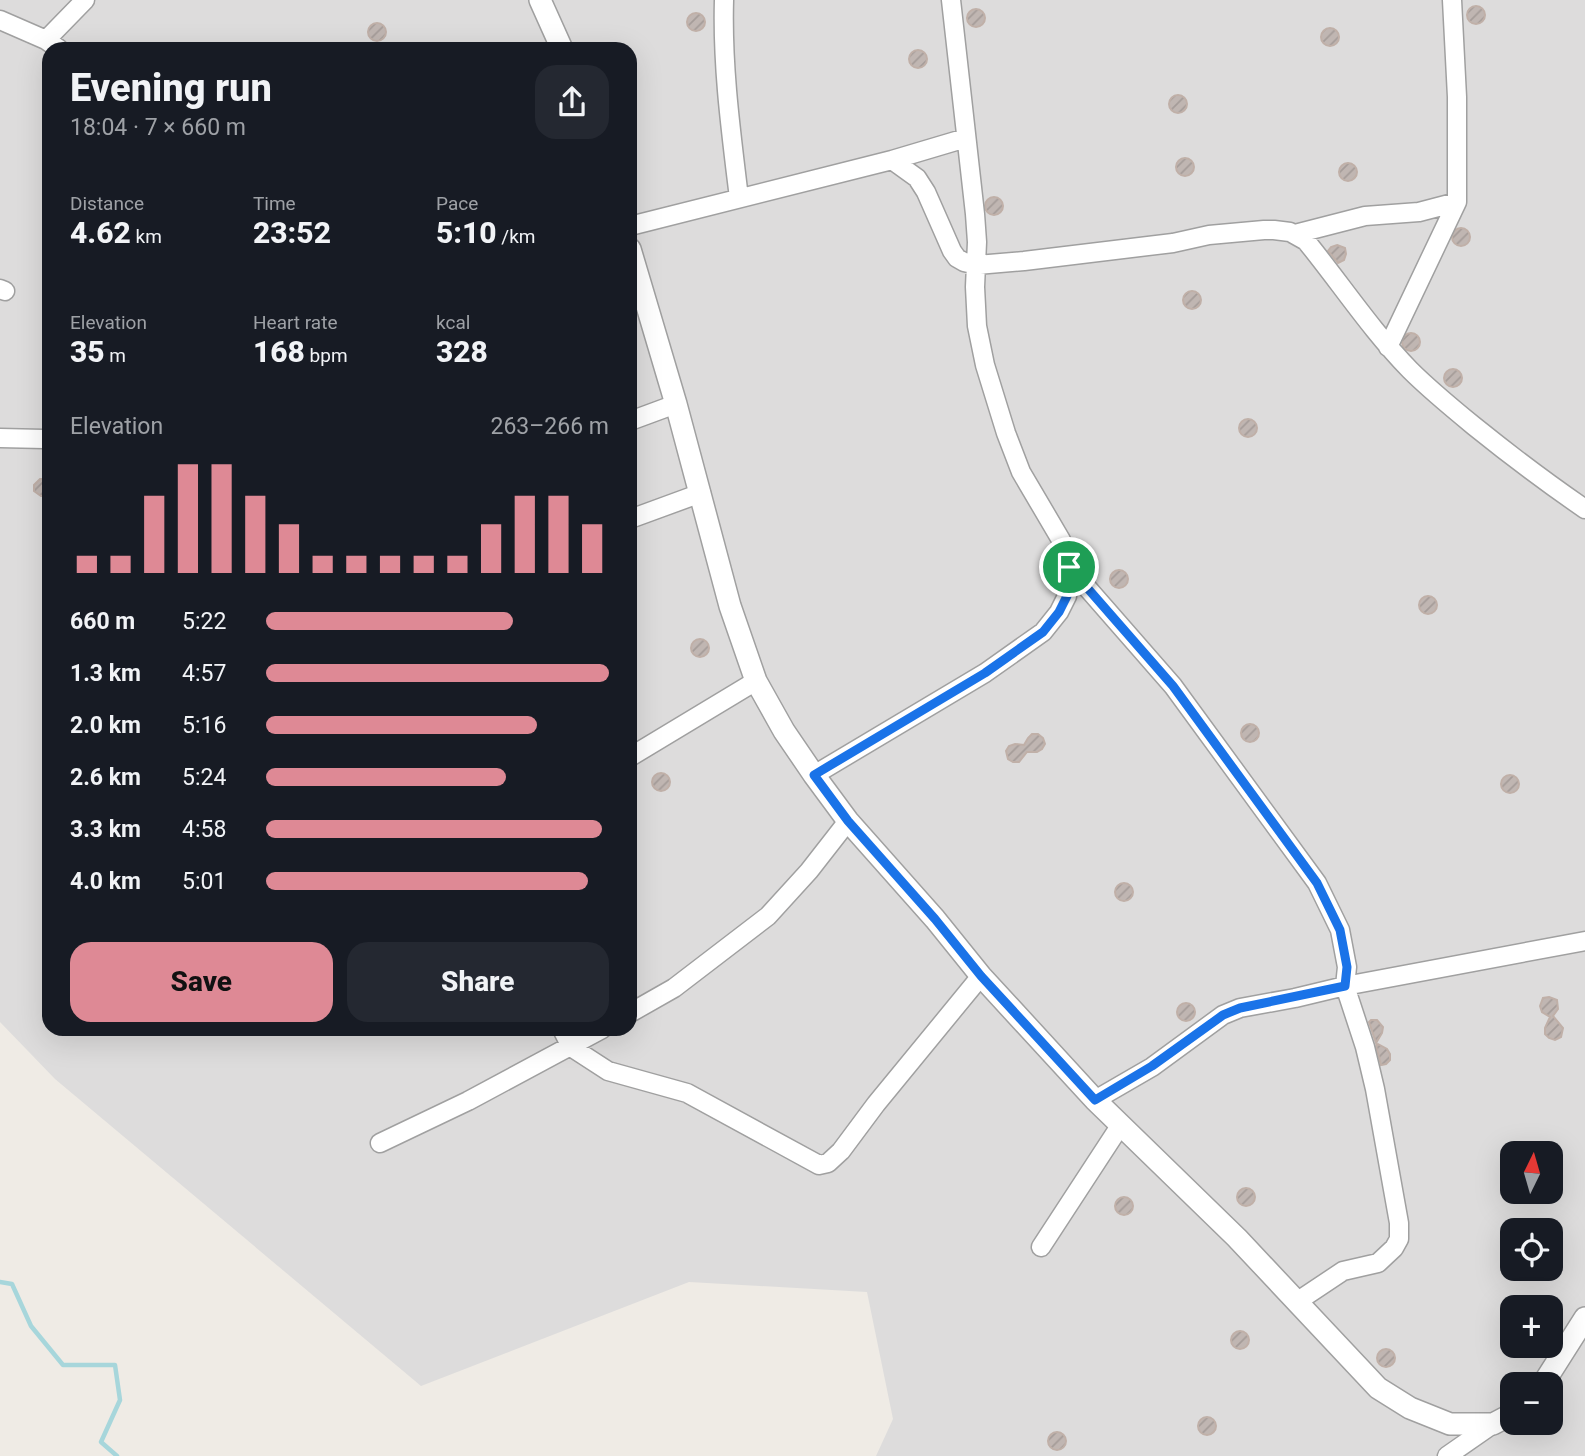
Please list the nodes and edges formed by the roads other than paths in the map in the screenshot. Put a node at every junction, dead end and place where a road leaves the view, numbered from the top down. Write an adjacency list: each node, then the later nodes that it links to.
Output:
1 (85, 0): 8 (street)
2 (540, 0): 9 (street)
3 (724, 0): 12 (street)
4 (951, 0): 10 (street)
5 (1451, 0): 13 (street)
6 (0, 20): 7 (street)
7 (46, 42)
8 (54, 42)
9 (559, 42)
10 (966, 138): 11 (street); 16 (street)
11 (892, 160): 12 (street); 16 (street)
12 (739, 198): 14 (street)
13 (1457, 202): 15 (street); 18 (street)
14 (637, 224)
15 (1295, 234): 16 (street); 18 (street)
16 (977, 265): 26 (street)
17 (637, 271): 19 (street)
18 (1388, 347): 24 (street)
19 (677, 404): 20 (street); 23 (street)
20 (637, 418)
21 (0, 438): 22 (street)
22 (42, 439)
23 (701, 493): 25 (street); 27 (street)
24 (1585, 509)
25 (637, 516)
26 (1069, 567): 29 (street); 33 (street)
27 (756, 681): 28 (street); 29 (street)
28 (637, 753)
29 (814, 775): 30 (street)
30 (848, 821): 32 (street); 34 (street)
31 (1585, 941): 33 (street)
32 (981, 976): 37 (street); 38 (street)
33 (1345, 986): 38 (street); 42 (street)
34 (637, 1009)
35 (566, 1036): 37 (street)
36 (591, 1036): 37 (street)
37 (571, 1047): 40 (street)
38 (1095, 1100): 39 (street)
39 (1120, 1126): 41 (street); 42 (street)
40 (380, 1143)
41 (1041, 1247)
42 (1298, 1301): 45 (street)
43 (1583, 1323): 44 (street)
44 (1550, 1372)
45 (1500, 1419)
46 (1500, 1420): 47 (street)
47 (1455, 1454)

